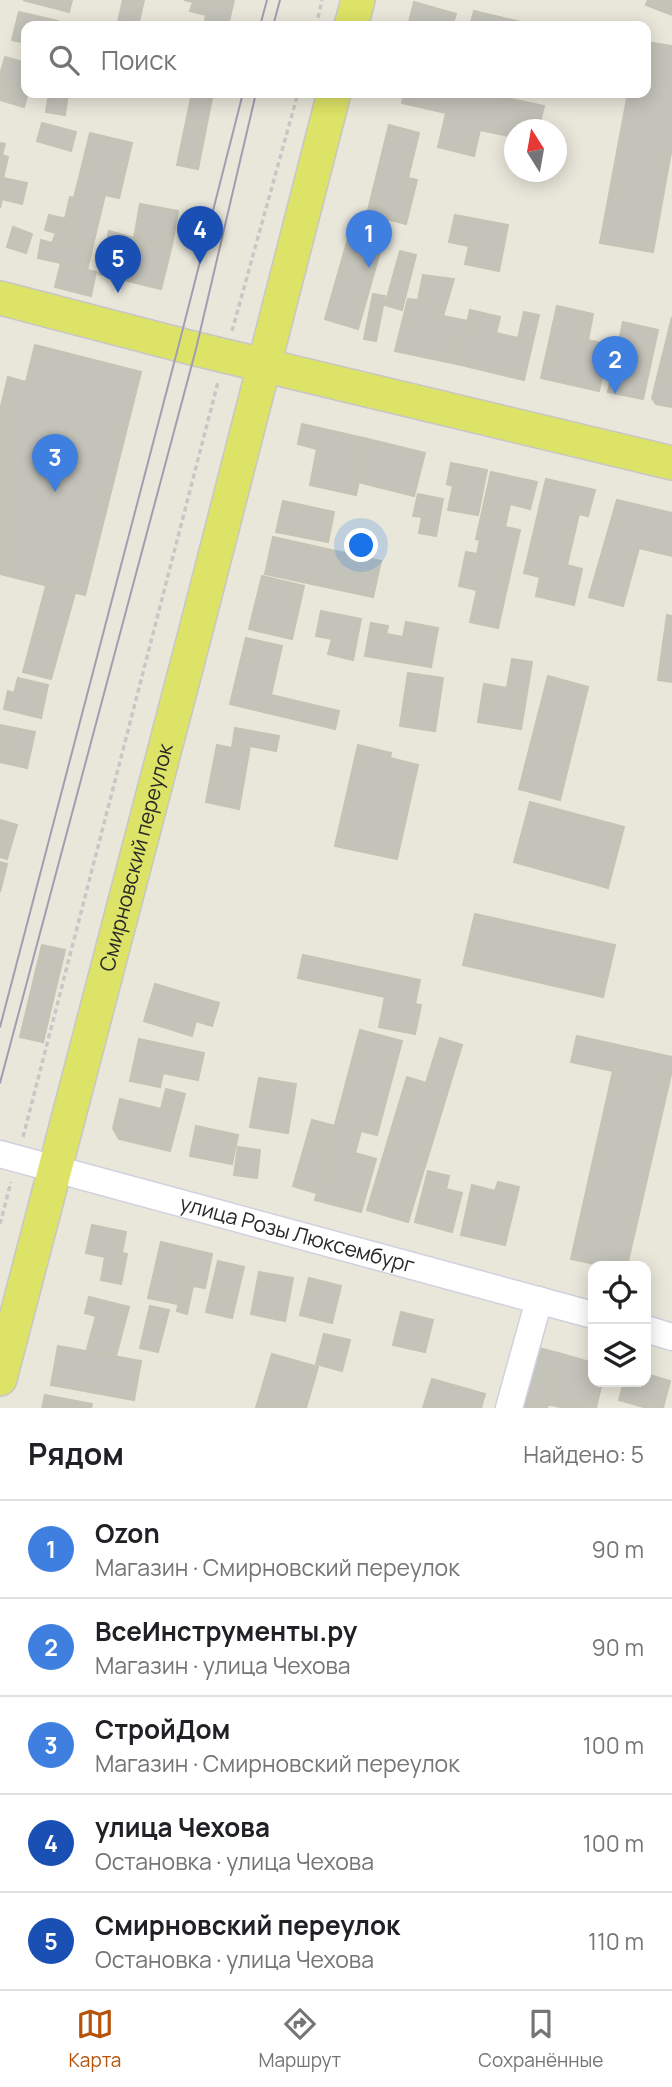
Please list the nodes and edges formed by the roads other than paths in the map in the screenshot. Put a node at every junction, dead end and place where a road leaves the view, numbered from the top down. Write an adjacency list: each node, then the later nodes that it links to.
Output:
1 (358, 0): 2 (main road)
2 (352, 21)
3 (333, 98): 5 (main road, Смирновский переулок)
4 (0, 298): 5 (main road)
5 (264, 364): 6 (main road); 8 (main road, Смирновский переулок)
6 (672, 463)
7 (9, 1156): 8 (street, улица Розы Люксембург)
8 (55, 1168): 9 (street, улица Розы Люксембург); 13 (main road, Смирновский переулок)
9 (538, 1300): 10 (street, улица Розы Люксембург); 14 (street)
10 (588, 1314)
11 (651, 1331): 12 (street)
12 (672, 1337)
13 (0, 1379)
14 (509, 1408)

